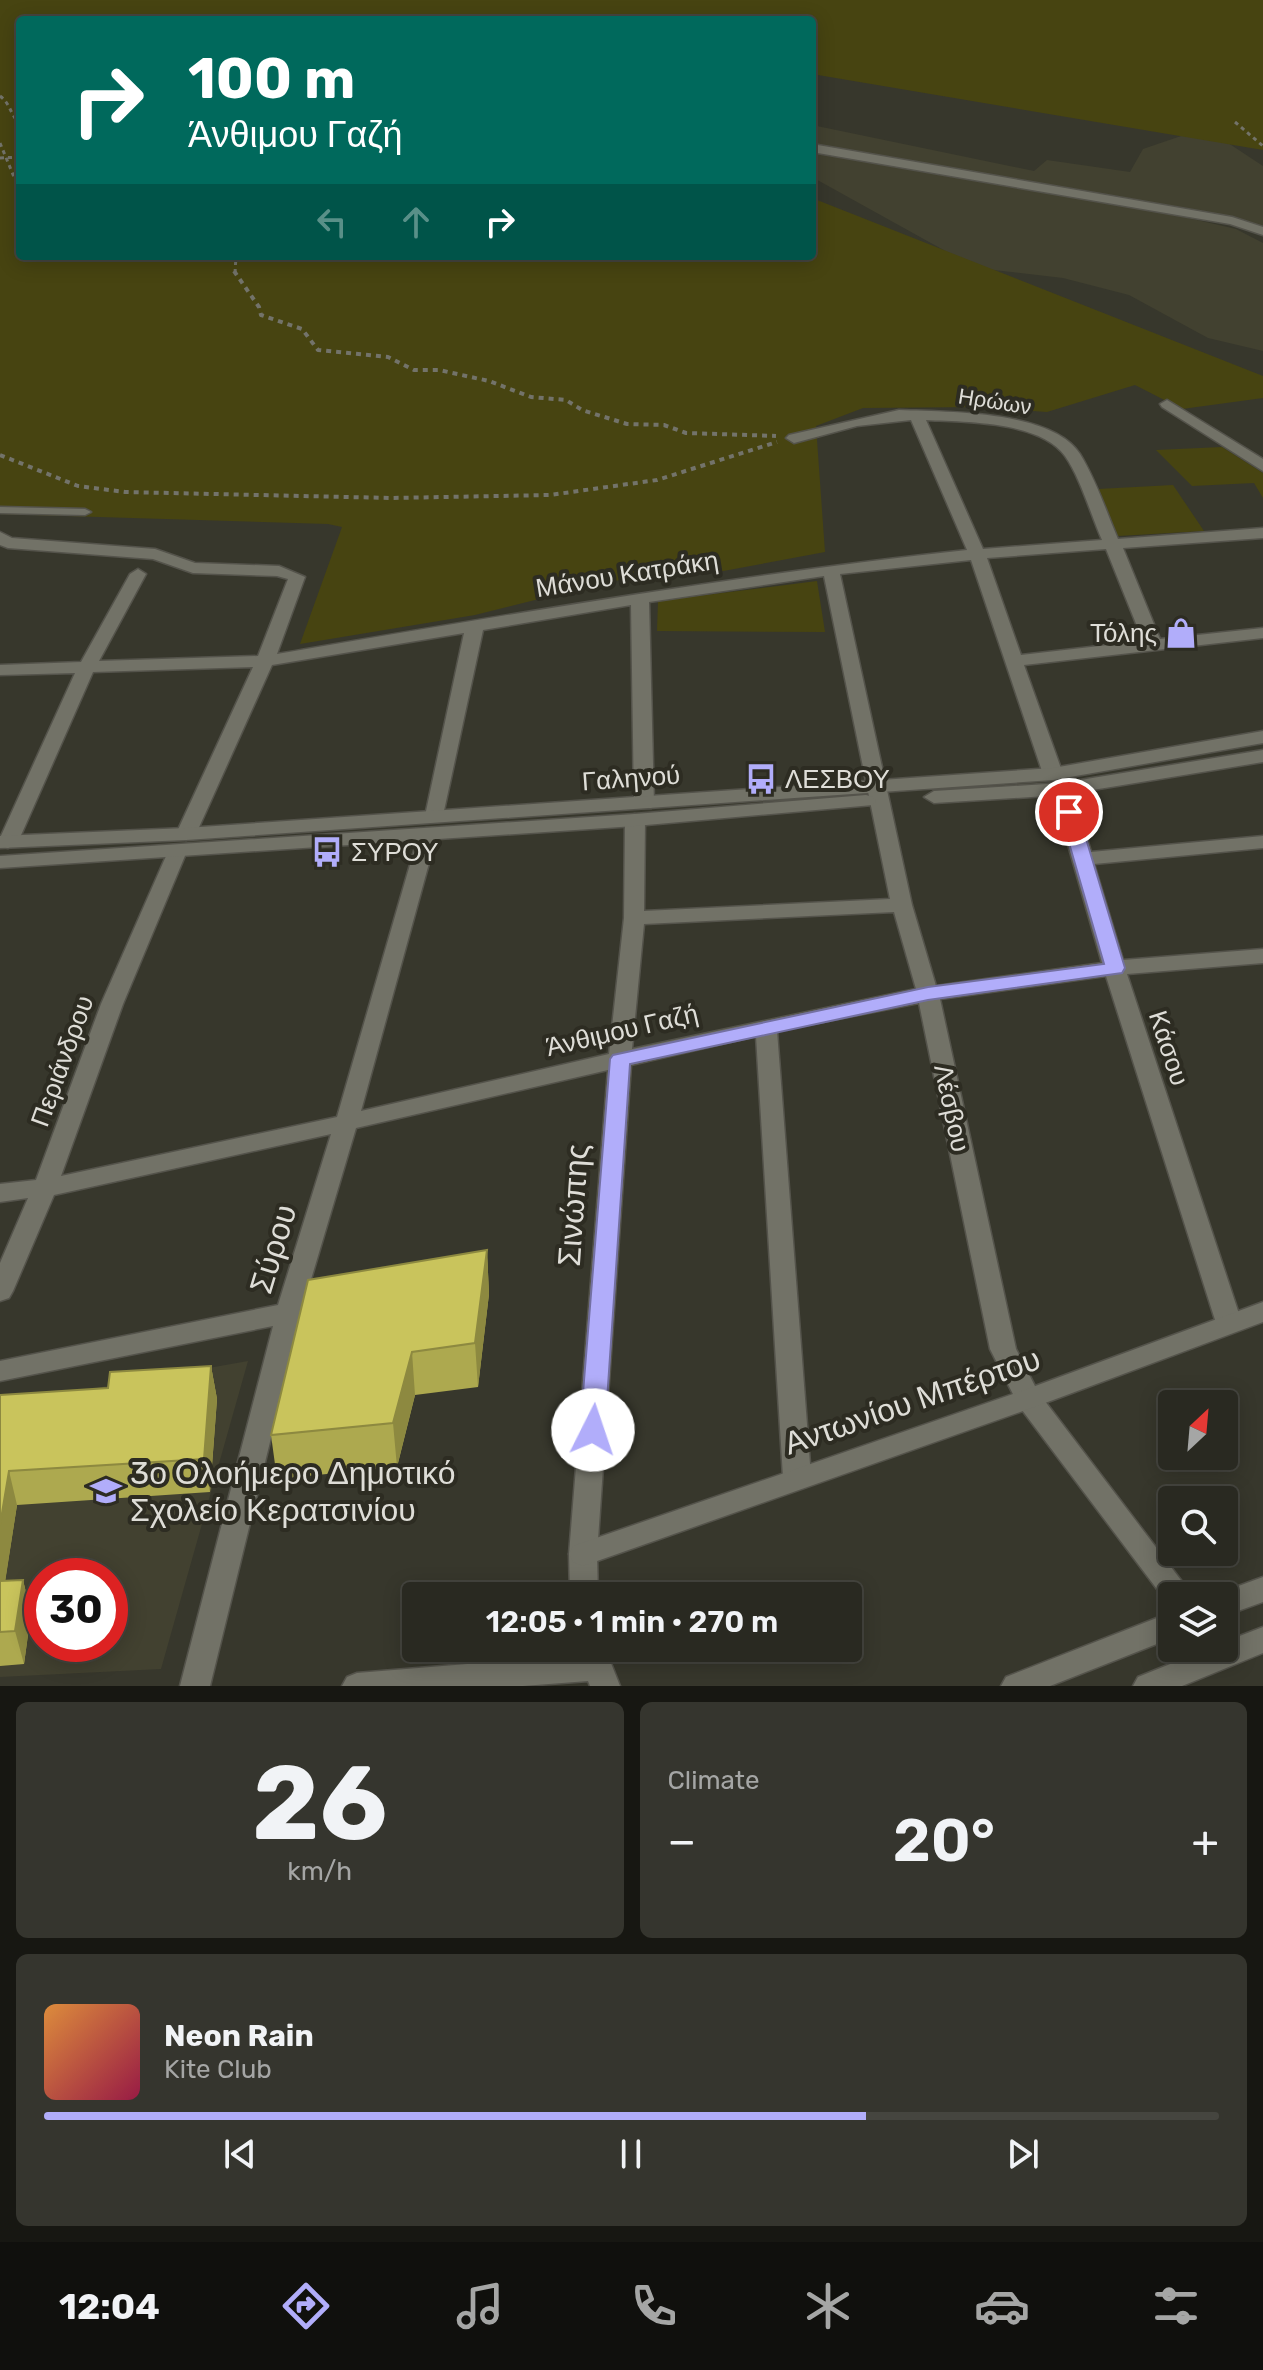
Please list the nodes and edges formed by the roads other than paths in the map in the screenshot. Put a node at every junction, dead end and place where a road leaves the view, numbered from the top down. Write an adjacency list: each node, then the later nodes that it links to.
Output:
1 (816, 149): 2 (street)
2 (1263, 231)
3 (1167, 404): 6 (street)
4 (916, 415): 5 (street, Ηρώων); 11 (street, Ηρώων); 12 (street, Κάσου)
5 (791, 439)
6 (1263, 466)
7 (0, 510): 8 (lane)
8 (85, 512)
9 (1263, 533): 11 (street, Μάνου Κατράκη)
10 (0, 537): 19 (street, Περιάνδρου)
11 (1113, 545): 12 (street, Μάνου Κατράκη); 18 (street, Ηρώων)
12 (977, 554): 13 (street, Μάνου Κατράκη); 20 (street, Κάσου)
13 (831, 570): 15 (street, Μάνου Κατράκη); 26 (street, Λέσβου)
14 (138, 574): 22 (street)
15 (640, 598): 16 (street, Μάνου Κατράκη); 27 (street, Σινώπης)
16 (475, 624): 19 (street, Μάνου Κατράκη); 28 (street, Σύρου)
17 (1263, 633): 18 (street)
18 (1153, 645): 20 (street)
19 (265, 661): 22 (street, Μάνου Κατράκη); 31 (street, Περιάνδρου)
20 (1015, 661): 25 (street, Κάσου)
21 (0, 670): 22 (street, Μάνου Κατράκη)
22 (85, 670): 29 (street)
23 (1263, 737): 25 (street, Γαληνού)
24 (1263, 756): 25 (street, Γαληνού)
25 (1058, 781): 26 (street, Γαληνού); 32 (street, Κάσου)
26 (878, 794): 27 (street, Γαληνού); 34 (street, Λέσβου)
27 (640, 812): 28 (street, Γαληνού); 35 (street, Σινώπης)
28 (431, 825): 31 (street, Γαληνού); 41 (street, Σύρου)
29 (4, 842): 31 (street, Γαληνού)
30 (1263, 842): 32 (street)
31 (181, 843): 33 (street, Γαληνού); 42 (street, Περιάνδρου)
32 (1084, 859): 37 (street, Κάσου)
33 (0, 862)
34 (902, 905): 35 (street); 38 (street, Λέσβου)
35 (634, 918): 40 (street, Σινώπης)
36 (1263, 956): 37 (street, Άνθιμου Γαζή)
37 (1115, 968): 38 (street, Άνθιμου Γαζή); 48 (street, Κάσου)
38 (928, 994): 39 (street, Άνθιμου Γαζή); 50 (street, Λέσβου)
39 (766, 1026): 40 (street, Άνθιμου Γαζή); 51 (street)
40 (620, 1059): 41 (street, Άνθιμου Γαζή); 52 (street, Σινώπης)
41 (347, 1121): 42 (street, Άνθιμου Γαζή); 46 (street, Σύρου)
42 (45, 1188): 43 (street, Άνθιμου Γαζή); 44 (street, Περιάνδρου)
43 (0, 1193)
44 (0, 1291)
45 (318, 1307): 46 (street)
46 (289, 1312): 49 (street); 60 (street, Σύρου)
47 (1263, 1312): 48 (street, Αντωνίου Μπέρτου)
48 (1229, 1323): 50 (street, Αντωνίου Μπέρτου)
49 (0, 1371)
50 (1028, 1399): 51 (street, Αντωνίου Μπέρτου); 54 (street, Λέσβου)
51 (797, 1477): 52 (street, Αντωνίου Μπέρτου)
52 (583, 1554): 53 (street, Σινώπης)
53 (584, 1582)
54 (1168, 1582)
55 (1263, 1589): 56 (street)
56 (1238, 1599)
57 (1158, 1630): 62 (street)
58 (1263, 1640): 63 (street)
59 (597, 1667): 61 (street)
60 (195, 1686)
61 (357, 1686)
62 (1016, 1686)
63 (1148, 1686)

